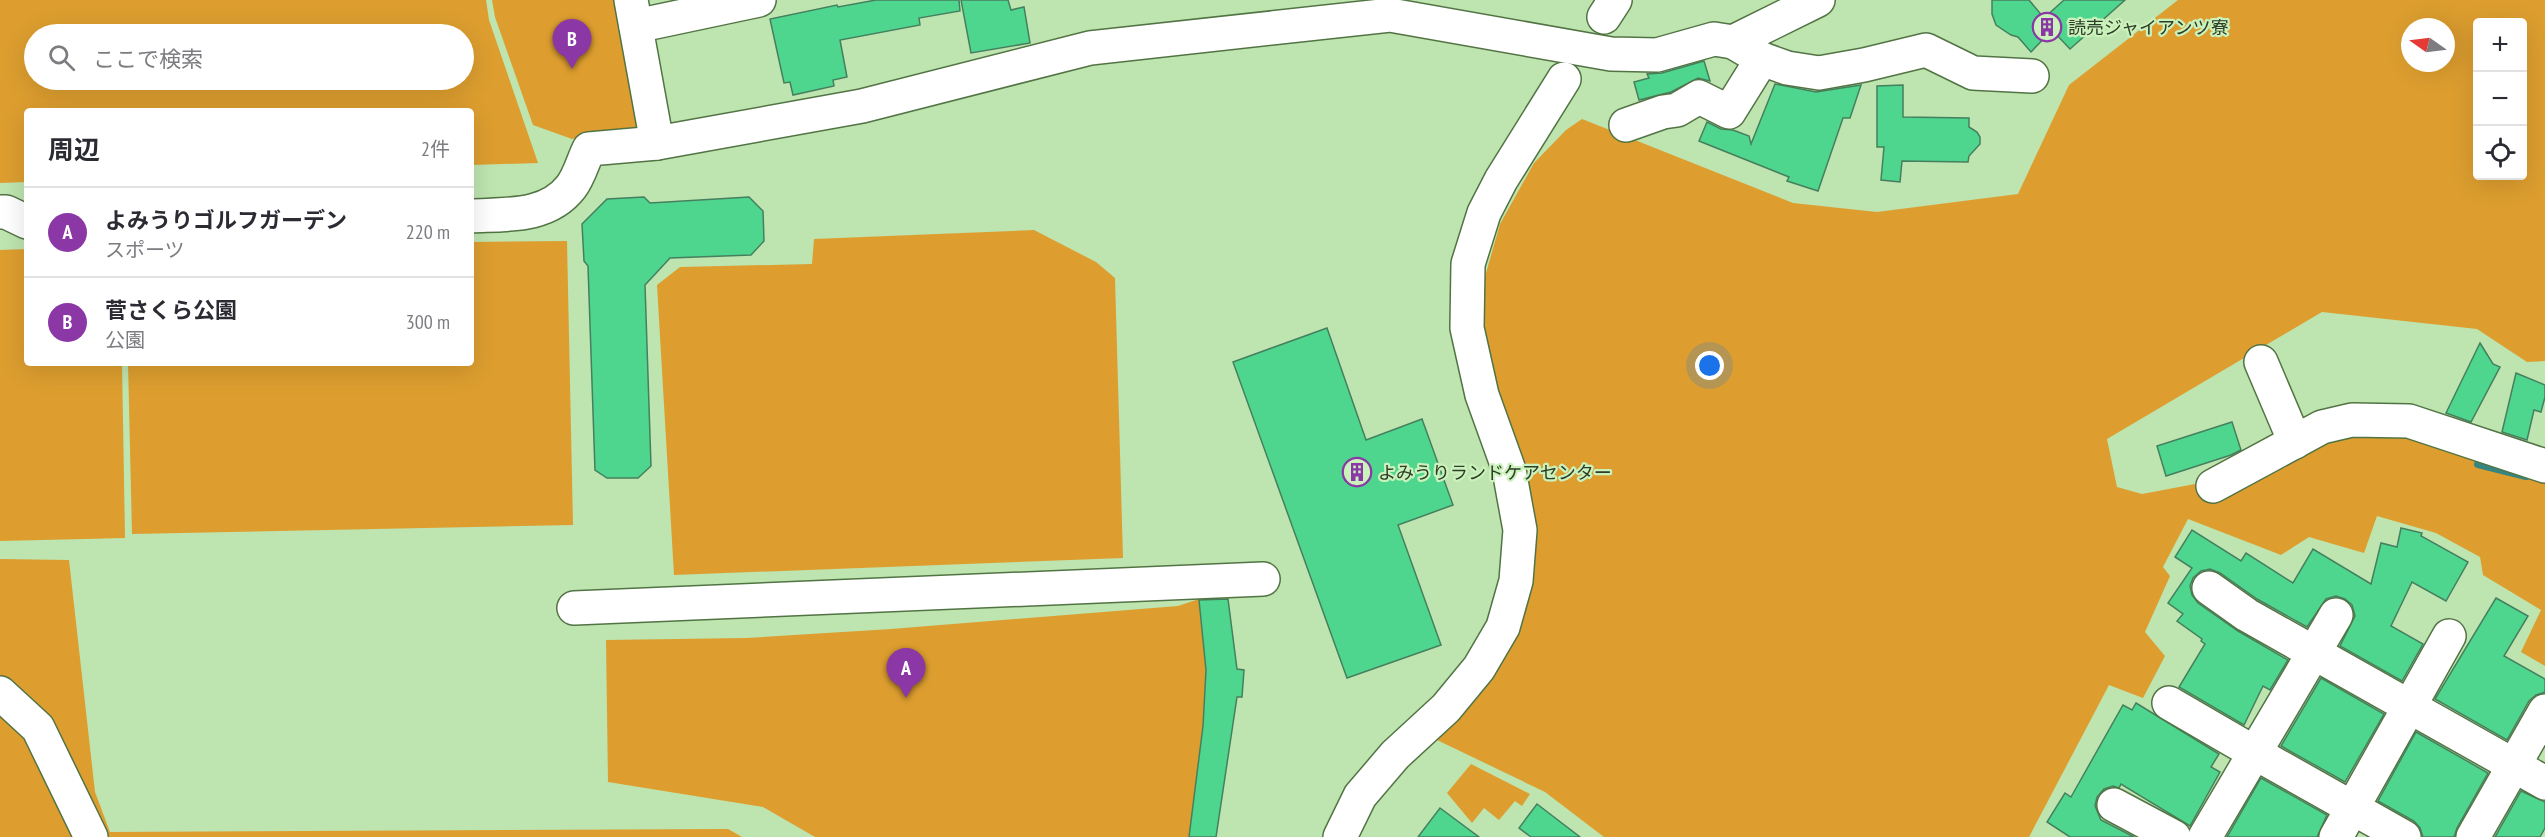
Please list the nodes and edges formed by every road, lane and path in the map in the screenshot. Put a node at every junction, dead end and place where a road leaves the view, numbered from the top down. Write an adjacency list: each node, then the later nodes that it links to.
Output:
1 (759, 0): 3 (street)
2 (1818, 0): 4 (street)
3 (634, 13): 9 (street)
4 (1733, 42): 5 (street); 9 (street)
5 (1762, 59): 6 (street); 8 (street)
6 (2032, 76)
7 (1564, 79): 33 (street)
8 (1626, 125)
9 (657, 143): 11 (street)
10 (0, 212): 12 (street)
11 (474, 216)
12 (24, 221)
13 (2260, 362): 14 (street)
14 (2295, 442): 15 (street); 16 (street)
15 (2545, 466)
16 (2213, 486)
17 (1263, 579): 19 (street)
18 (2209, 588): 22 (street)
19 (574, 608)
20 (2336, 615): 22 (street)
21 (2450, 636): 25 (street)
22 (2314, 653): 25 (street); 27 (street)
23 (0, 693): 32 (street)
24 (2169, 703): 27 (street)
25 (2409, 708): 28 (street); 31 (street)
26 (2545, 711): 28 (street)
27 (2254, 753): 31 (street); 35 (street)
28 (2512, 765): 29 (street); 38 (street)
29 (2545, 783)
30 (2114, 805): 34 (street)
31 (2353, 807): 36 (street); 37 (street)
32 (91, 837)
33 (1340, 837)
34 (2174, 837)
35 (2205, 837)
36 (2336, 837)
37 (2404, 837)
38 (2473, 837)

